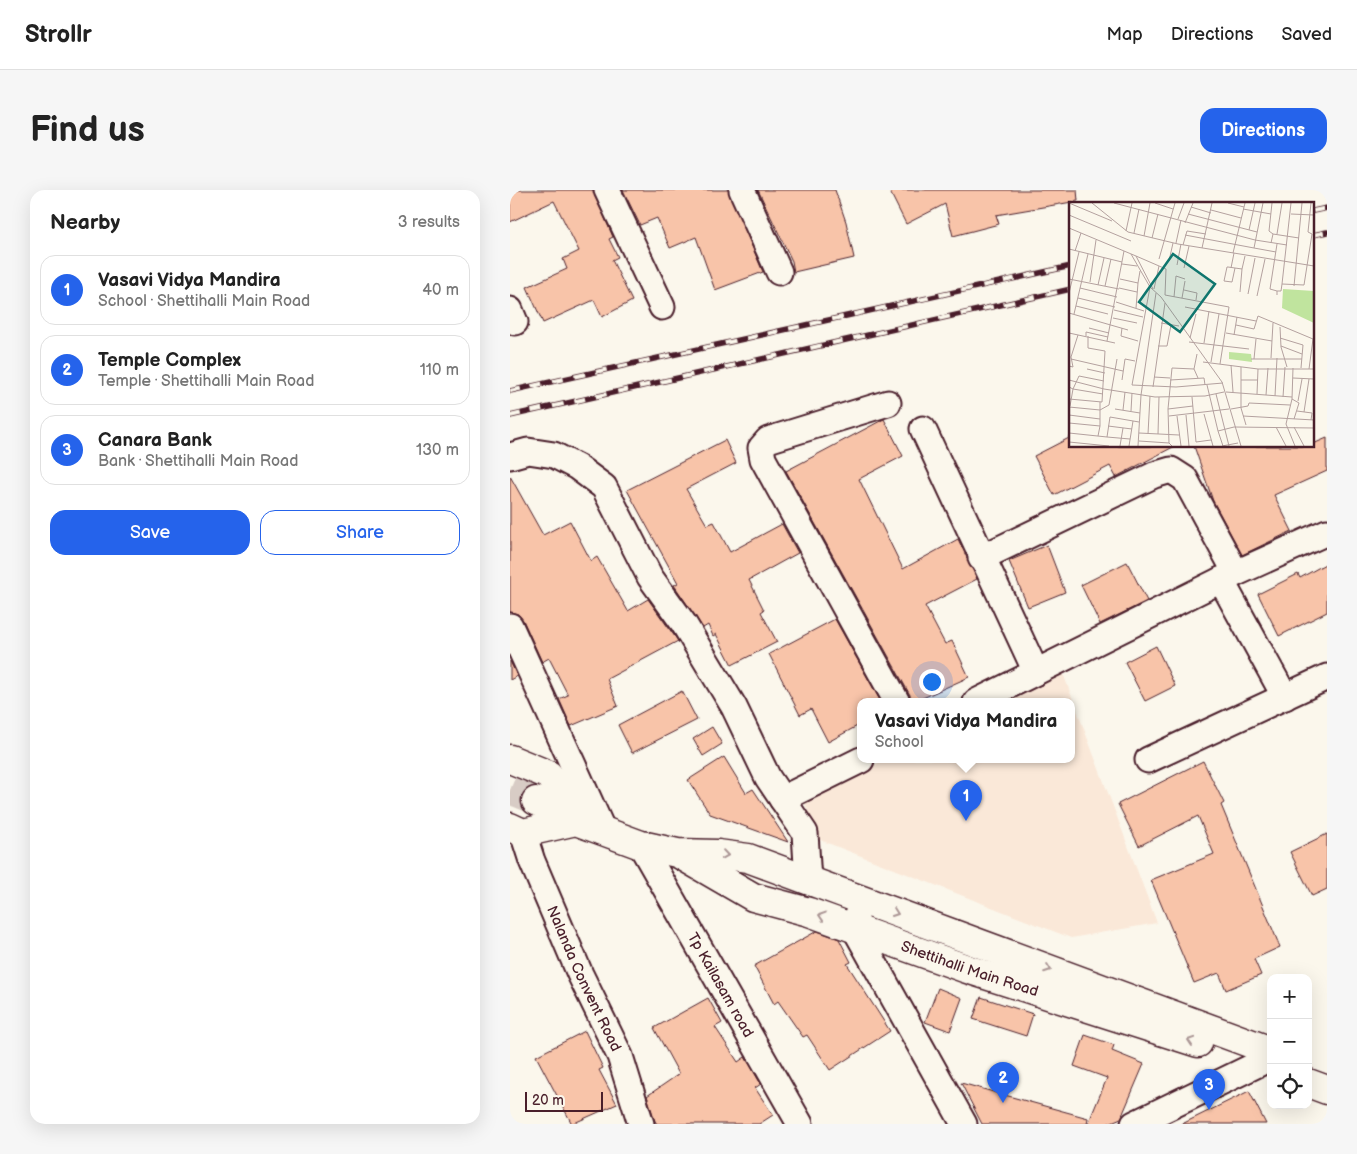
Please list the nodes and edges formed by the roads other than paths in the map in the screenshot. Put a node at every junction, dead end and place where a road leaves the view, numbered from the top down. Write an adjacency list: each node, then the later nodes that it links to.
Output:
1 (607, 190): 4 (street)
2 (742, 190): 3 (street)
3 (779, 272)
4 (662, 307)
5 (888, 403): 15 (street)
6 (923, 429): 9 (street)
7 (510, 456): 20 (street)
8 (1327, 532): 10 (street)
9 (981, 558): 10 (street); 12 (street)
10 (1228, 577): 12 (street); 14 (street)
11 (510, 626): 24 (street)
12 (1036, 672): 16 (street)
13 (1327, 677): 14 (street)
14 (1285, 697): 18 (street)
15 (895, 698)
16 (984, 698)
17 (510, 759): 22 (main road)
18 (1148, 760)
19 (857, 762): 20 (street)
20 (782, 799): 27 (street)
21 (536, 801): 22 (main road, Shettihalli Main Road)
22 (576, 821): 23 (main road); 24 (main road, Shettihalli Main Road)
23 (516, 830): 36 (street, Nalanda Convent Road)
24 (603, 831): 25 (main road, Shettihalli Main Road)
25 (641, 845): 26 (main road, Shettihalli Main Road); 37 (street, Tp Kailasam road)
26 (677, 852): 27 (main road, Shettihalli Main Road, one-way to 27); 29 (main road, Shettihalli Main Road, one-way to 26)
27 (808, 881): 28 (main road, Shettihalli Main Road)
28 (861, 900): 29 (street); 30 (main road, Shettihalli Main Road, one-way to 30)
29 (854, 927): 30 (main road, Shettihalli Main Road, one-way to 29); 38 (street)
30 (1267, 1060): 35 (street)
31 (1312, 1066): 32 (main road)
32 (1327, 1072)
33 (1312, 1084): 34 (main road)
34 (1327, 1090)
35 (1140, 1123)
36 (641, 1124)
37 (800, 1124)
38 (964, 1124)

